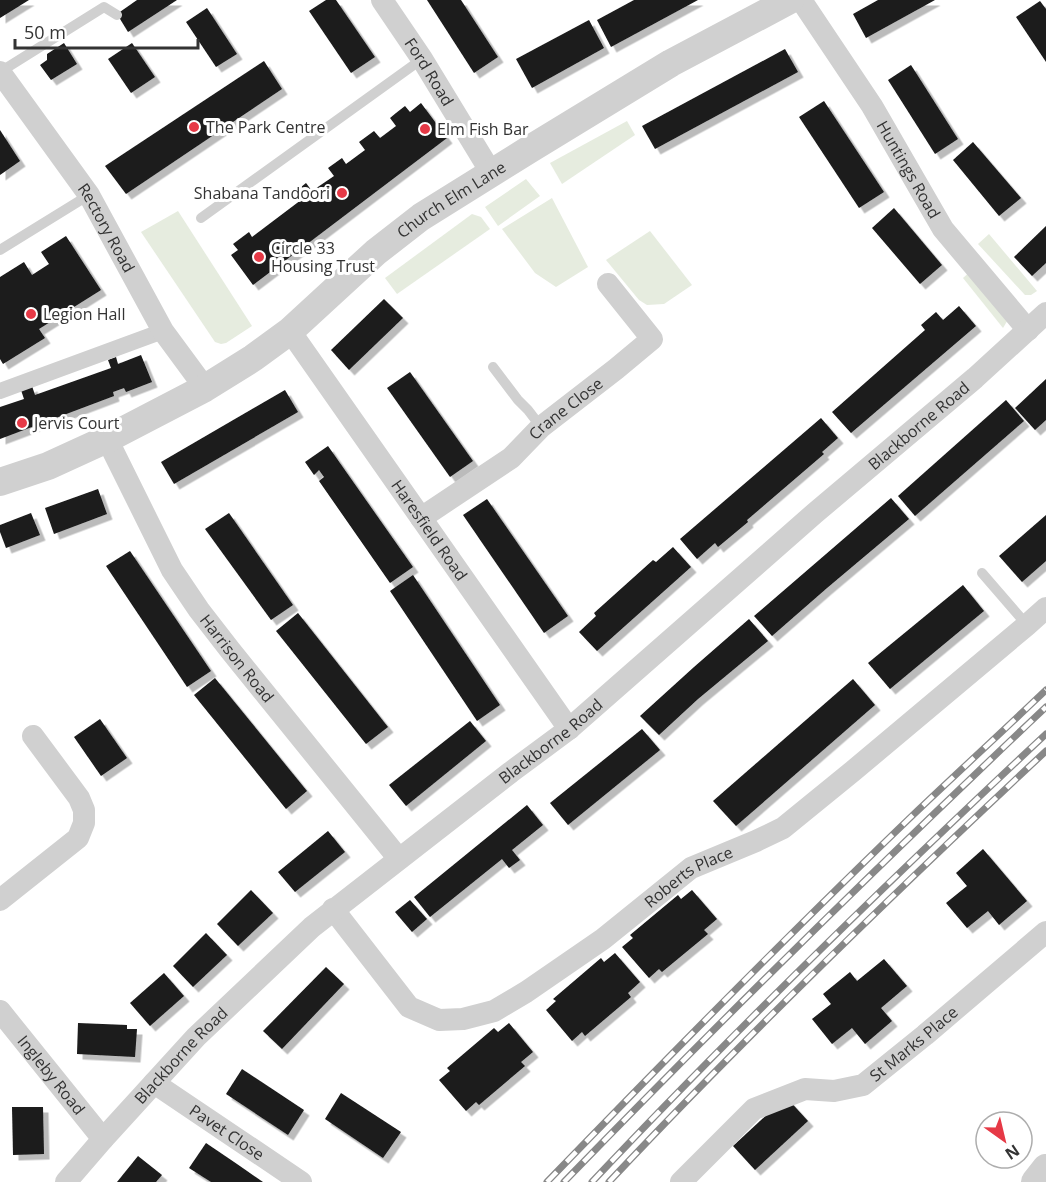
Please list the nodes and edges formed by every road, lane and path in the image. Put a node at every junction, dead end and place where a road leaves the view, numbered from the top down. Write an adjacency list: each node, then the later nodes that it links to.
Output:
1 (382, 0): 5 (street, Ford Road)
2 (790, 0): 7 (street, Church Elm Lane)
3 (801, 0): 13 (street, Huntings Road)
4 (117, 15): 6 (lane)
5 (422, 59): 7 (street, Ford Road); 9 (lane)
6 (0, 72): 8 (street, Rectory Road)
7 (492, 174): 15 (street, Church Elm Lane)
8 (89, 195): 10 (lane); 14 (street, Rectory Road)
9 (201, 218)
10 (0, 250)
11 (608, 285): 19 (street, Crane Close)
12 (1046, 313): 13 (street, Blackborne Road)
13 (1028, 330): 26 (street, Blackborne Road)
14 (163, 331): 17 (street, Rectory Road); 18 (street)
15 (290, 331): 17 (street, Church Elm Lane); 22 (street, Haresfield Road)
16 (493, 367): 19 (lane)
17 (205, 388): 20 (street, Church Elm Lane)
18 (0, 391)
19 (541, 427): 22 (street, Crane Close)
20 (107, 439): 21 (street, Church Elm Lane); 28 (street, Harrison Road)
21 (0, 482)
22 (421, 518): 26 (street, Haresfield Road)
23 (982, 573): 25 (lane)
24 (1046, 608): 25 (street, Roberts Place)
25 (1027, 625): 30 (street, Roberts Place)
26 (570, 729): 28 (street, Blackborne Road)
27 (33, 736): 29 (street)
28 (399, 859): 30 (street, Blackborne Road)
29 (0, 900)
30 (333, 909): 33 (street, Blackborne Road)
31 (1046, 932): 38 (street, St Marks Place)
32 (0, 1011): 34 (street, Ingleby Road)
33 (154, 1083): 34 (street, Blackborne Road); 37 (street, Pavet Close)
34 (103, 1139): 36 (street, Blackborne Road)
35 (1046, 1168): 39 (street)
36 (66, 1182)
37 (302, 1182)
38 (681, 1182)
39 (1035, 1182)

